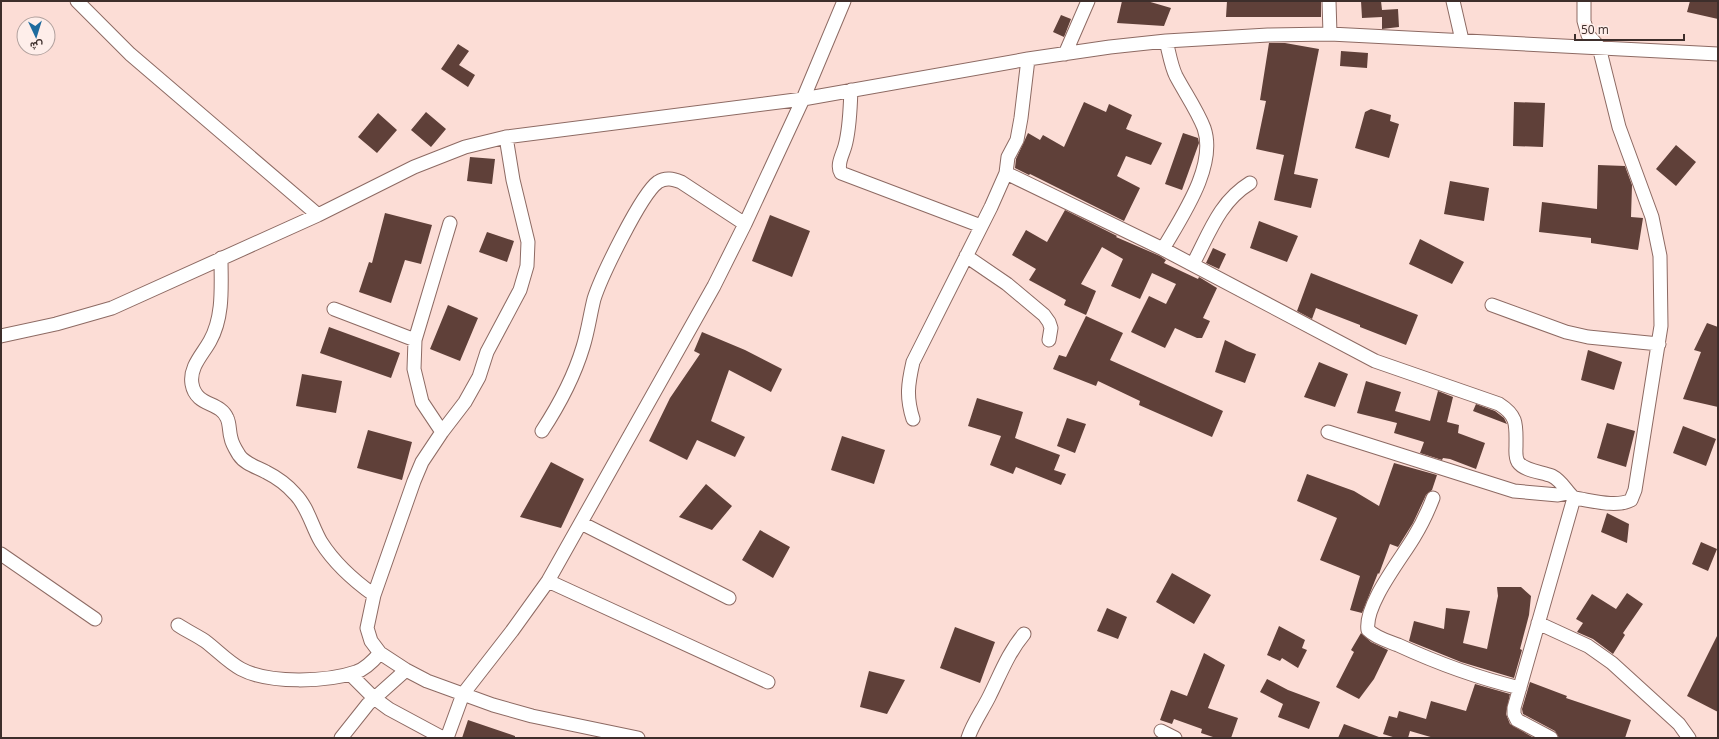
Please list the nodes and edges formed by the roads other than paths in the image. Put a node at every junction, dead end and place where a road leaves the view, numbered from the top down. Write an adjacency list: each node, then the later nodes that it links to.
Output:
1 (77, 1): 19 (street)
2 (844, 1): 15 (street)
3 (1088, 1): 11 (street)
4 (1330, 1): 7 (street)
5 (1453, 1): 8 (street)
6 (1584, 1): 10 (street)
7 (1330, 34): 8 (street); 9 (street)
8 (1462, 40): 10 (street)
9 (1166, 41): 11 (street); 23 (street)
10 (1599, 47): 12 (street); 32 (street)
11 (1065, 54): 13 (street)
12 (1718, 54)
13 (1028, 59): 14 (street); 17 (street)
14 (851, 90): 15 (street); 22 (street)
15 (803, 99): 16 (street); 21 (street)
16 (506, 137): 19 (street); 35 (street)
17 (1006, 173): 22 (street); 23 (street)
18 (1250, 183): 26 (street)
19 (318, 215): 25 (street)
20 (450, 223): 30 (street)
21 (746, 224): 34 (street); 39 (street)
22 (981, 226): 24 (street)
23 (1163, 249): 26 (street)
24 (966, 256): 31 (street); 33 (street)
25 (221, 258): 29 (street); 42 (street)
26 (1193, 264): 37 (street)
27 (1492, 305): 32 (street)
28 (334, 309): 30 (street)
29 (1, 336)
30 (415, 340): 35 (street)
31 (1049, 340)
32 (1659, 344): 37 (street)
33 (913, 419)
34 (542, 431)
35 (442, 432): 42 (street)
36 (1328, 432): 37 (street)
37 (1571, 496): 45 (street)
38 (1433, 498): 52 (street)
39 (581, 523): 41 (street); 43 (street)
40 (1, 554): 44 (street)
41 (548, 581): 51 (street); 53 (street)
42 (374, 595): 48 (street)
43 (729, 598)
44 (96, 619)
45 (1538, 623): 52 (street); 63 (street)
46 (178, 625): 50 (street)
47 (1024, 634): 60 (street)
48 (380, 653): 49 (street); 50 (street)
49 (406, 670): 53 (street); 54 (street)
50 (350, 674): 54 (street)
51 (768, 682)
52 (1520, 688): 62 (street)
53 (463, 694): 58 (street); 59 (street)
54 (374, 698): 56 (street); 57 (street)
55 (1161, 732): 61 (street)
56 (341, 738)
57 (443, 738)
58 (447, 738)
59 (638, 738)
60 (968, 738)
61 (1175, 738)
62 (1551, 738)
63 (1689, 738)

